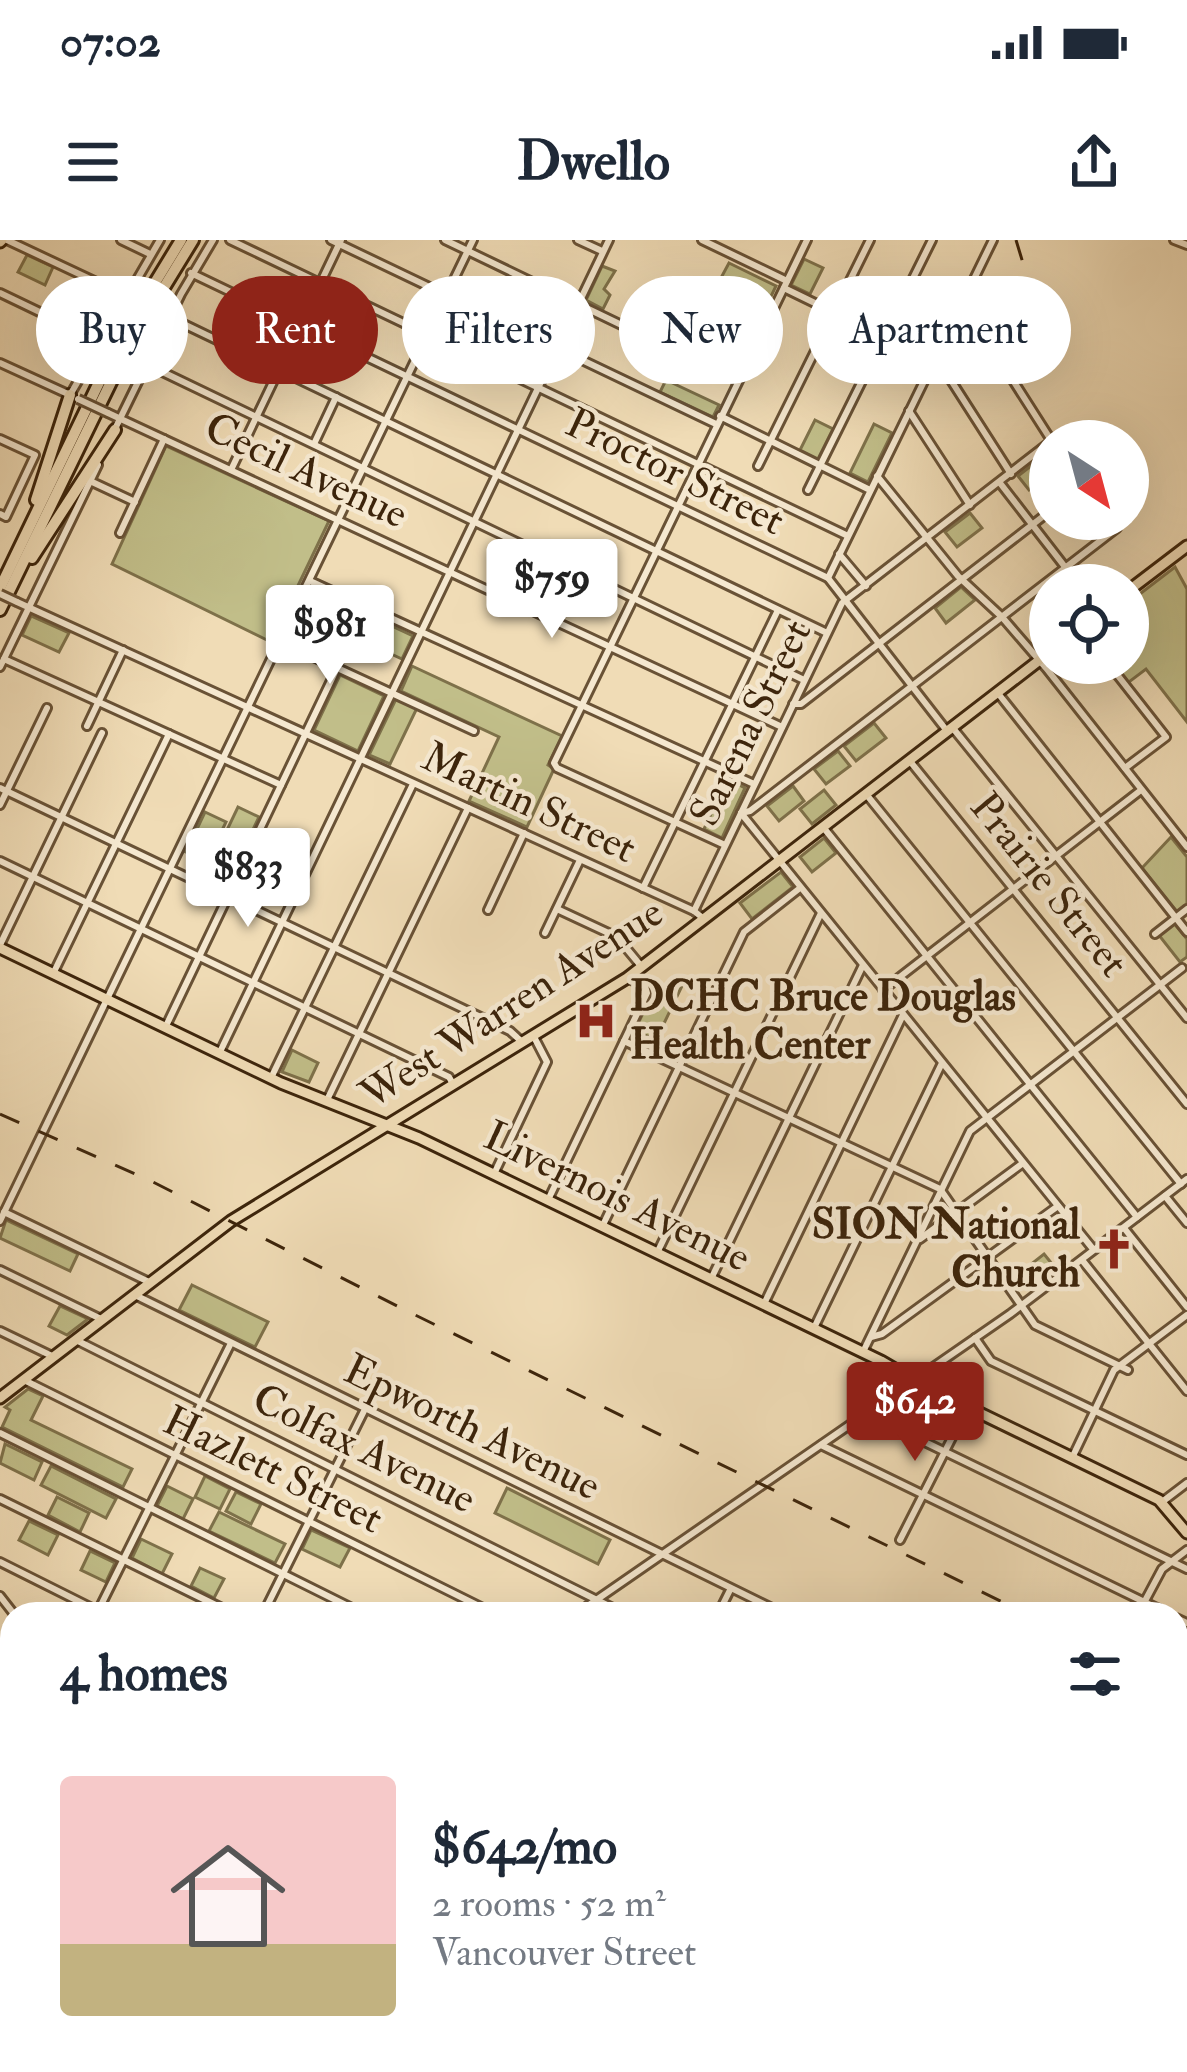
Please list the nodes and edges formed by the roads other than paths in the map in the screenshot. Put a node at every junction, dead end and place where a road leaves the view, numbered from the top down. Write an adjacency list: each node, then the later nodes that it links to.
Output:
1 (121, 240): 22 (street)
2 (160, 240): 22 (street)
3 (181, 240): 110 (highway)
4 (193, 240): 110 (highway)
5 (213, 240): 23 (street)
6 (230, 240): 26 (street)
7 (446, 240): 20 (street)
8 (473, 240): 20 (street)
9 (578, 240): 21 (street)
10 (609, 240): 21 (street)
11 (701, 240): 37 (street)
12 (807, 240): 37 (street)
13 (870, 240): 32 (street)
14 (932, 240): 33 (street)
15 (993, 240): 34 (street)
16 (1174, 240): 19 (street)
17 (3, 241): 24 (street)
18 (337, 241): 27 (street); 28 (street)
19 (1187, 245)
20 (468, 251): 29 (street); 30 (street)
21 (603, 252): 31 (street)
22 (151, 254): 25 (street)
23 (191, 274): 35 (street); 36 (street, Proctor Street)
24 (81, 276)
25 (138, 276)
26 (304, 276)
27 (323, 276)
28 (406, 276)
29 (456, 276)
30 (520, 276)
31 (591, 276)
32 (852, 276)
33 (914, 276)
34 (976, 276)
35 (188, 280)
36 (212, 284)
37 (785, 285): 38 (street); 40 (street)
38 (783, 289)
39 (0, 293): 41 (street)
40 (807, 298)
41 (36, 310)
42 (0, 363): 60 (street, Cecil Avenue)
43 (595, 366): 64 (street)
44 (807, 368): 71 (street)
45 (80, 384): 60 (street)
46 (137, 384): 67 (street)
47 (188, 384): 63 (street)
48 (272, 384): 63 (street)
49 (309, 384): 61 (street)
50 (405, 384): 66 (street)
51 (423, 384): 68 (street, Proctor Street)
52 (530, 384): 59 (street)
53 (540, 384): 59 (street)
54 (736, 384): 64 (street)
55 (861, 384): 75 (street)
56 (922, 384): 62 (street)
57 (952, 384): 79 (street)
58 (1014, 384): 65 (street)
59 (538, 388): 68 (street); 74 (street)
60 (74, 397): 67 (street, Cecil Avenue, bridge); 110 (highway)
61 (336, 397): 66 (street); 72 (street)
62 (909, 411): 81 (street); 88 (street)
63 (256, 417): 72 (street); 78 (street)
64 (718, 420): 71 (street); 74 (street)
65 (1036, 420)
66 (387, 421): 77 (street); 80 (street)
67 (118, 424): 69 (street, Cecil Avenue); 82 (street); 110 (highway)
68 (518, 430): 80 (street); 87 (street, Proctor Street)
69 (164, 439): 78 (street, Cecil Avenue); 86 (street)
70 (0, 440): 89 (street)
71 (771, 441): 75 (street); 76 (street)
72 (314, 444): 77 (street)
73 (1029, 459): 79 (street, Sarena Street)
74 (697, 464): 87 (street); 95 (street)
75 (821, 465): 84 (street); 85 (street)
76 (758, 466)
77 (364, 468): 90 (street); 92 (street)
78 (231, 470): 90 (street, Cecil Avenue)
79 (1011, 474): 83 (street, Sarena Street)
80 (497, 475): 92 (street); 100 (street)
81 (877, 476): 85 (street); 96 (street)
82 (90, 481): 86 (street); 114 (street)
83 (1000, 483): 88 (street, Sarena Street); 91 (street)
84 (808, 490)
85 (870, 490): 95 (street)
86 (135, 502): 94 (street)
87 (677, 506): 100 (street); 106 (street, Proctor Street)
88 (970, 506): 96 (street, Sarena Street)
89 (3, 515)
90 (339, 520): 104 (street, Cecil Avenue); 108 (street)
91 (1029, 521)
92 (474, 522): 104 (street); 112 (street)
93 (1029, 527): 107 (street)
94 (120, 533)
95 (848, 536): 101 (street)
96 (928, 538): 107 (street); 109 (street, Sarena Street)
97 (1044, 540): 102 (street)
98 (1101, 540): 103 (street)
99 (1187, 545): 105 (main road)
100 (656, 550): 112 (street); 116 (street)
101 (839, 554): 106 (street); 109 (street)
102 (1062, 564)
103 (1070, 564)
104 (451, 571): 118 (street); 122 (street, Cecil Avenue)
105 (1149, 575)
106 (828, 578): 113 (street, Proctor Street)
107 (961, 580): 117 (street); 121 (street)
108 (310, 581): 118 (street); 120 (street)
109 (866, 586): 113 (street, Sarena Street)
110 (4, 588): 114 (street, Martin Street, bridge); 115 (highway)
111 (1029, 595): 117 (street)
112 (633, 598): 122 (street); 125 (street)
113 (846, 600): 119 (street, Sarena Street); 121 (street, Proctor Street)
114 (29, 607): 124 (street, Martin Street); 126 (street)
115 (0, 610)
116 (778, 610): 119 (street); 125 (street)
117 (1002, 616): 123 (street); 132 (street)
118 (422, 632): 134 (street); 138 (street)
119 (827, 633): 129 (street, Sarena Street)
120 (281, 642): 127 (street); 139 (street)
121 (879, 644): 132 (street, Proctor Street); 137 (street)
122 (610, 645): 136 (street, Cecil Avenue); 138 (street)
123 (1029, 648)
124 (123, 650): 135 (street); 139 (street, Martin Street)
125 (755, 656): 129 (street); 136 (street)
126 (2, 663): 135 (street)
127 (337, 668): 134 (street); 147 (street)
128 (1029, 668): 133 (main road, West Warren Avenue)
129 (804, 680): 137 (street, Sarena Street)
130 (1058, 684): 152 (street)
131 (1125, 684): 152 (street)
132 (912, 686): 143 (street, Proctor Street); 161 (street)
133 (998, 692): 143 (main road, West Warren Avenue); 164 (street)
134 (392, 693): 144 (street); 149 (street)
135 (98, 702): 141 (street); 146 (street)
136 (732, 703): 142 (street, Cecil Avenue); 151 (street)
137 (793, 704): 142 (street, Sarena Street)
138 (581, 706): 151 (street); 163 (street)
139 (249, 707): 147 (street, Martin Street); 148 (street)
140 (47, 708): 156 (street)
141 (87, 726)
142 (782, 727): 154 (street, Sarena Street)
143 (950, 729): 150 (main road, West Warren Avenue); 170 (street, Proctor Street)
144 (474, 730)
145 (102, 733): 162 (street)
146 (169, 734): 148 (street); 167 (street)
147 (306, 734): 149 (street, Martin Street); 155 (street)
148 (224, 759): 155 (street); 174 (street)
149 (361, 759): 153 (street, Martin Street); 189 (street)
150 (909, 760): 158 (main road, West Warren Avenue); 178 (street, Prairie Street)
151 (704, 762): 154 (street); 163 (street)
152 (1125, 768): 157 (street)
153 (414, 783): 160 (street, Martin Street); 195 (street)
154 (754, 784): 161 (street, Sarena Street)
155 (281, 785): 179 (street)
156 (3, 790): 159 (street); 162 (street)
157 (1142, 790): 164 (street); 169 (street)
158 (866, 794): 165 (main road, West Warren Avenue); 188 (street)
159 (0, 805)
160 (468, 808): 166 (street, Martin Street); 202 (street)
161 (740, 813): 168 (street, Sarena Street); 173 (street)
162 (62, 817): 167 (street); 175 (street)
163 (676, 822): 168 (street); 176 (street)
164 (1100, 822): 170 (street); 186 (street)
165 (823, 827): 173 (main road, West Warren Avenue); 196 (street)
166 (524, 833): 171 (street, Martin Street); 183 (street)
167 (116, 843): 174 (street); 180 (street)
168 (725, 845): 184 (street, Sarena Street)
169 (1187, 847)
170 (1057, 856): 178 (street); 205 (street, Proctor Street)
171 (580, 859): 176 (street, Martin Street); 181 (street)
172 (0, 861): 175 (street)
173 (779, 861): 177 (street); 187 (main road, West Warren Avenue)
174 (171, 870): 179 (street); 190 (street)
175 (33, 877): 180 (street); 194 (street)
176 (644, 888): 184 (street, Martin Street)
177 (800, 888): 185 (street); 220 (street)
178 (1014, 889): 188 (street); 210 (street, Prairie Street)
179 (228, 897): 189 (street); 197 (street)
180 (88, 904): 190 (street); 201 (street)
181 (556, 909): 192 (street); 199 (street)
182 (1187, 909): 186 (street)
183 (488, 910)
184 (694, 910): 187 (street, Martin Street)
185 (821, 913): 198 (street); 224 (street)
186 (1176, 918): 191 (street); 193 (street)
187 (704, 920): 199 (main road, West Warren Avenue)
188 (970, 922): 196 (street); 217 (street)
189 (282, 923): 195 (street); 204 (street)
190 (143, 929): 197 (street); 207 (street)
191 (1187, 932)
192 (545, 933)
193 (1155, 934)
194 (0, 947): 201 (main road, Livernois Avenue)
195 (335, 947): 202 (street); 208 (street)
196 (926, 956): 206 (street); 223 (street)
197 (199, 957): 204 (street); 212 (street)
198 (863, 964): 206 (street); 228 (street)
199 (642, 967): 203 (main road, West Warren Avenue)
200 (1182, 968): 205 (street)
201 (53, 974): 207 (main road, Livernois Avenue)
202 (389, 974): 213 (street); 216 (street)
203 (627, 978): 214 (main road, West Warren Avenue); 215 (street)
204 (253, 983): 208 (street); 218 (street)
205 (1160, 985): 210 (street); 211 (street, Proctor Street)
206 (883, 990): 209 (street)
207 (107, 1000): 212 (main road, Livernois Avenue); 239 (street)
208 (305, 1008): 213 (street); 221 (street)
209 (903, 1014): 219 (street); 230 (street)
210 (1118, 1018): 217 (street); 226 (street, Prairie Street)
211 (1187, 1018)
212 (164, 1028): 218 (main road, Livernois Avenue)
213 (360, 1034): 222 (street); 225 (street)
214 (533, 1035): 216 (main road, West Warren Avenue); 233 (street)
215 (624, 1041): 220 (street); 237 (street)
216 (522, 1042): 222 (main road, West Warren Avenue)
217 (1074, 1052): 223 (street); 234 (street)
218 (219, 1054): 221 (main road, Livernois Avenue)
219 (941, 1063): 227 (street); 232 (street)
220 (680, 1066): 224 (street); 244 (street)
221 (271, 1078): 225 (main road, Livernois Avenue)
222 (453, 1084): 229 (main road, West Warren Avenue)
223 (1030, 1085): 227 (street); 241 (street)
224 (734, 1093): 228 (street); 248 (street)
225 (327, 1100): 229 (main road, Livernois Avenue)
226 (1187, 1104)
227 (987, 1118): 231 (street); 235 (street)
228 (788, 1119): 230 (street); 252 (street)
229 (388, 1124): 233 (main road, Livernois Avenue); 253 (main road, West Warren Avenue)
230 (842, 1142): 232 (street); 255 (street)
231 (1023, 1163): 238 (street); 240 (street)
232 (892, 1166): 235 (street); 259 (street)
233 (494, 1174): 237 (main road, Livernois Avenue)
234 (1184, 1181): 236 (street)
235 (942, 1191): 240 (street); 246 (street)
236 (1165, 1196): 241 (street); 243 (street)
237 (548, 1200): 244 (main road, Livernois Avenue)
238 (1058, 1206): 247 (street); 249 (street)
239 (4, 1212): 242 (street); 253 (street)
240 (956, 1214): 246 (street); 249 (street)
241 (1137, 1217): 245 (street)
242 (0, 1221)
243 (1187, 1223)
244 (602, 1227): 248 (main road, Livernois Avenue)
245 (1124, 1228): 247 (street); 257 (street)
246 (918, 1241): 261 (street)
247 (1094, 1251): 250 (street)
248 (657, 1253): 252 (main road, Livernois Avenue)
249 (989, 1259): 256 (street); 261 (street)
250 (1082, 1259): 256 (street); 265 (street)
251 (0, 1270): 258 (street)
252 (711, 1279): 255 (main road, Livernois Avenue)
253 (151, 1282): 254 (main road, West Warren Avenue)
254 (135, 1295): 258 (main road, West Warren Avenue); 264 (street, Epworth Avenue)
255 (764, 1304): 259 (main road, Livernois Avenue)
256 (1022, 1306): 262 (street); 268 (street)
257 (1187, 1311): 265 (street)
258 (103, 1320): 263 (main road, West Warren Avenue)
259 (814, 1328): 266 (main road, Livernois Avenue)
260 (0, 1331): 267 (street)
261 (871, 1337): 266 (street)
262 (975, 1339): 271 (street); 277 (street)
263 (76, 1340): 267 (main road, West Warren Avenue); 274 (street, Colfax Avenue)
264 (231, 1343): 274 (street); 276 (street, Epworth Avenue)
265 (1149, 1343): 268 (street); 272 (street)
266 (863, 1352): 271 (main road, Livernois Avenue)
267 (54, 1357): 270 (main road, West Warren Avenue)
268 (1118, 1365): 269 (street); 277 (street)
269 (1128, 1370)
270 (24, 1380): 273 (main road, West Warren Avenue); 283 (street, Hazlett Street)
271 (914, 1381): 275 (main road, Livernois Avenue); 278 (street)
272 (1187, 1391)
273 (3, 1392)
274 (202, 1402): 283 (street); 285 (street, Colfax Avenue)
275 (967, 1408): 281 (street); 284 (main road, Livernois Avenue)
276 (365, 1409): 285 (street); 295 (street, Epworth Avenue)
277 (1095, 1411): 282 (street); 284 (street)
278 (867, 1414): 280 (street); 281 (street)
279 (0, 1433): 290 (street)
280 (821, 1445): 287 (street); 295 (street)
281 (945, 1452): 287 (street); 298 (street)
282 (1187, 1455)
283 (175, 1456): 290 (street); 291 (street, Hazlett Street)
284 (1072, 1458): 289 (main road, Livernois Avenue)
285 (335, 1468): 291 (street); 302 (street, Colfax Avenue)
286 (1187, 1483): 289 (street)
287 (923, 1495): 293 (street); 313 (street)
288 (0, 1499): 296 (street)
289 (1162, 1502): 292 (main road, Livernois Avenue)
290 (150, 1508): 296 (street); 300 (street)
291 (310, 1521): 300 (street); 308 (street, Hazlett Street)
292 (1187, 1533)
293 (900, 1540)
294 (1187, 1550): 298 (street)
295 (662, 1555): 301 (street, Epworth Avenue); 302 (street)
296 (124, 1559): 304 (street); 305 (street)
297 (0, 1562): 303 (street)
298 (1172, 1562): 299 (street); 313 (street)
299 (1187, 1569)
300 (283, 1574): 306 (street); 307 (street)
301 (730, 1589): 311 (street); 312 (street, Epworth Avenue)
302 (597, 1599): 309 (street); 310 (street, Colfax Avenue)
303 (77, 1602)
304 (103, 1602)
305 (210, 1602)
306 (269, 1602)
307 (340, 1602)
308 (472, 1602)
309 (593, 1602)
310 (603, 1602)
311 (724, 1602)
312 (758, 1602)
313 (1144, 1602)

